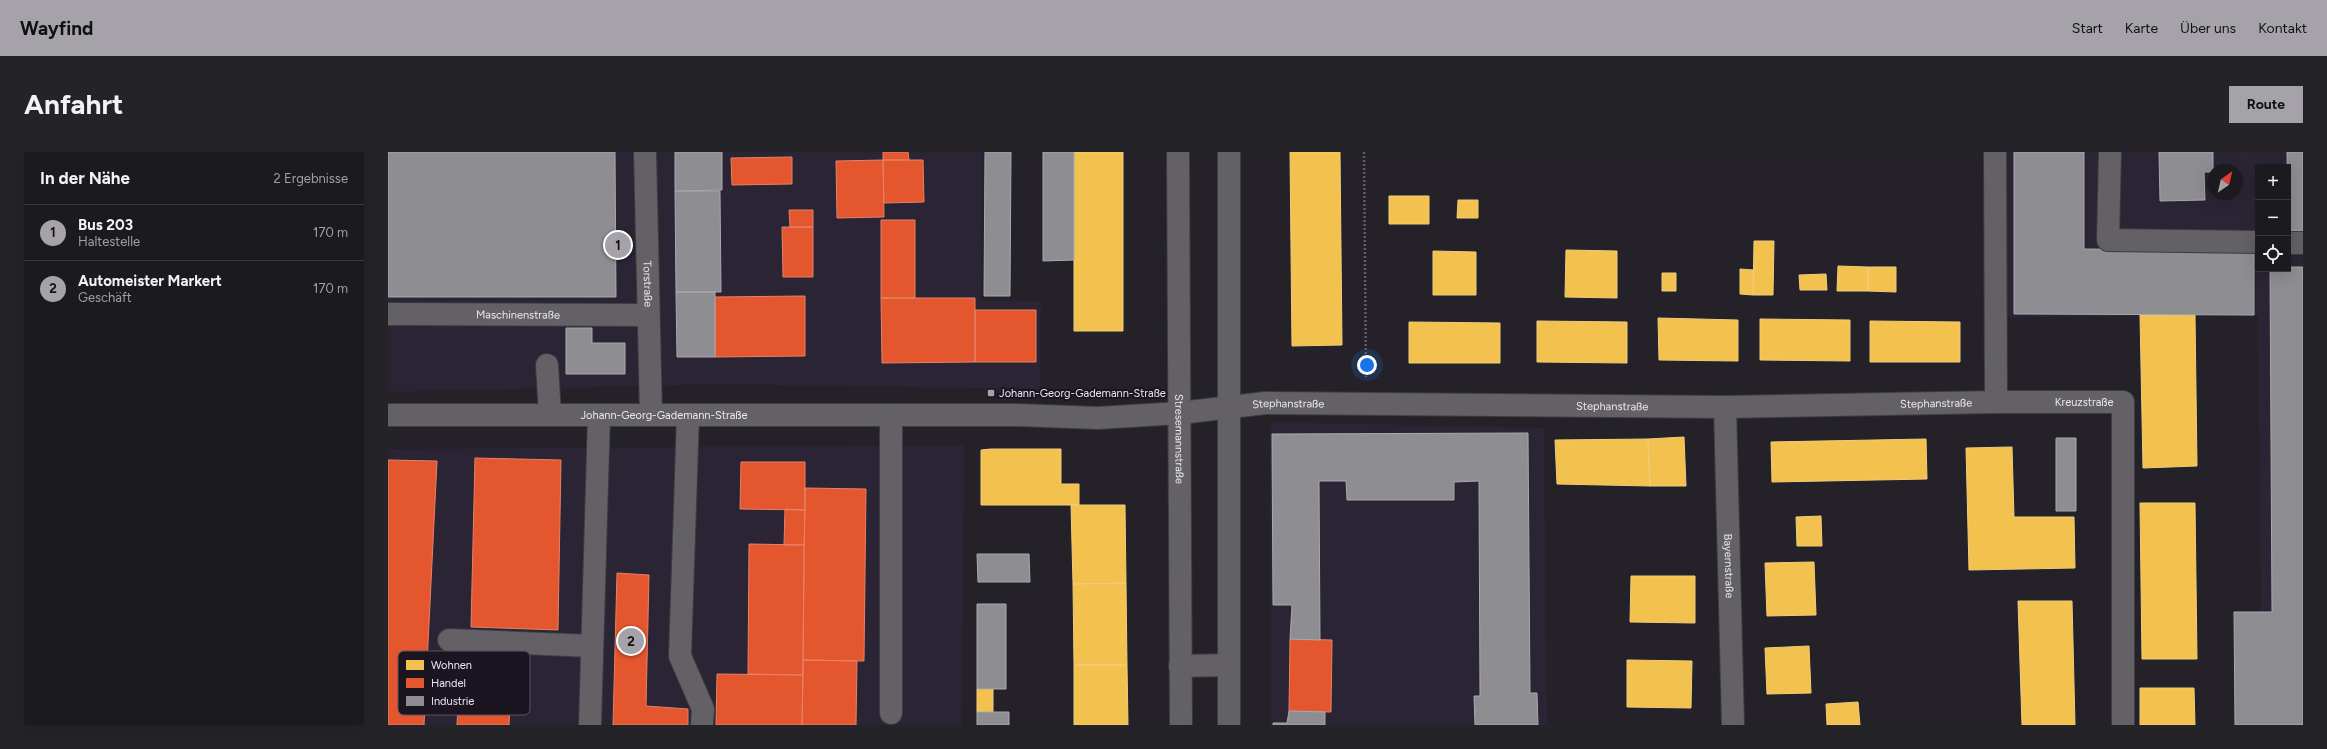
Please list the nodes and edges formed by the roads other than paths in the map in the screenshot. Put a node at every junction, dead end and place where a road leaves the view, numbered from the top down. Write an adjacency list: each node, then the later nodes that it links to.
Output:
1 (645, 152): 10 (street, Torstraße)
2 (1178, 152): 15 (street, Stresemannstraße)
3 (1229, 152): 13 (street)
4 (1995, 152): 12 (street)
5 (2110, 152): 6 (street)
6 (2255, 242)
7 (2291, 243): 8 (street)
8 (2303, 243)
9 (388, 314): 10 (street, Maschinenstraße)
10 (648, 315): 19 (street, Torstraße)
11 (547, 365): 17 (street)
12 (1996, 402): 14 (street, Stephanstraße); 32 (street, Kreuzstraße)
13 (1228, 407): 14 (street, Stephanstraße); 15 (street, Johann-Georg-Gademann-Straße); 24 (street)
14 (1725, 407): 31 (street, Bayernstraße)
15 (1180, 413): 21 (street, Johann-Georg-Gademann-Straße); 25 (street, Stresemannstraße)
16 (388, 415): 17 (street, Johann-Georg-Gademann-Straße)
17 (550, 415): 18 (street, Johann-Georg-Gademann-Straße)
18 (599, 415): 19 (street, Johann-Georg-Gademann-Straße); 23 (street)
19 (651, 415): 20 (street, Johann-Georg-Gademann-Straße)
20 (688, 416): 21 (street, Johann-Georg-Gademann-Straße); 28 (street)
21 (891, 416): 26 (street)
22 (449, 640): 23 (street)
23 (592, 646): 27 (street)
24 (1229, 665): 25 (street); 30 (street)
25 (1180, 666): 29 (street, Stresemannstraße)
26 (891, 713)
27 (590, 725)
28 (702, 725)
29 (1181, 725)
30 (1230, 725)
31 (1733, 725)
32 (2123, 725)

